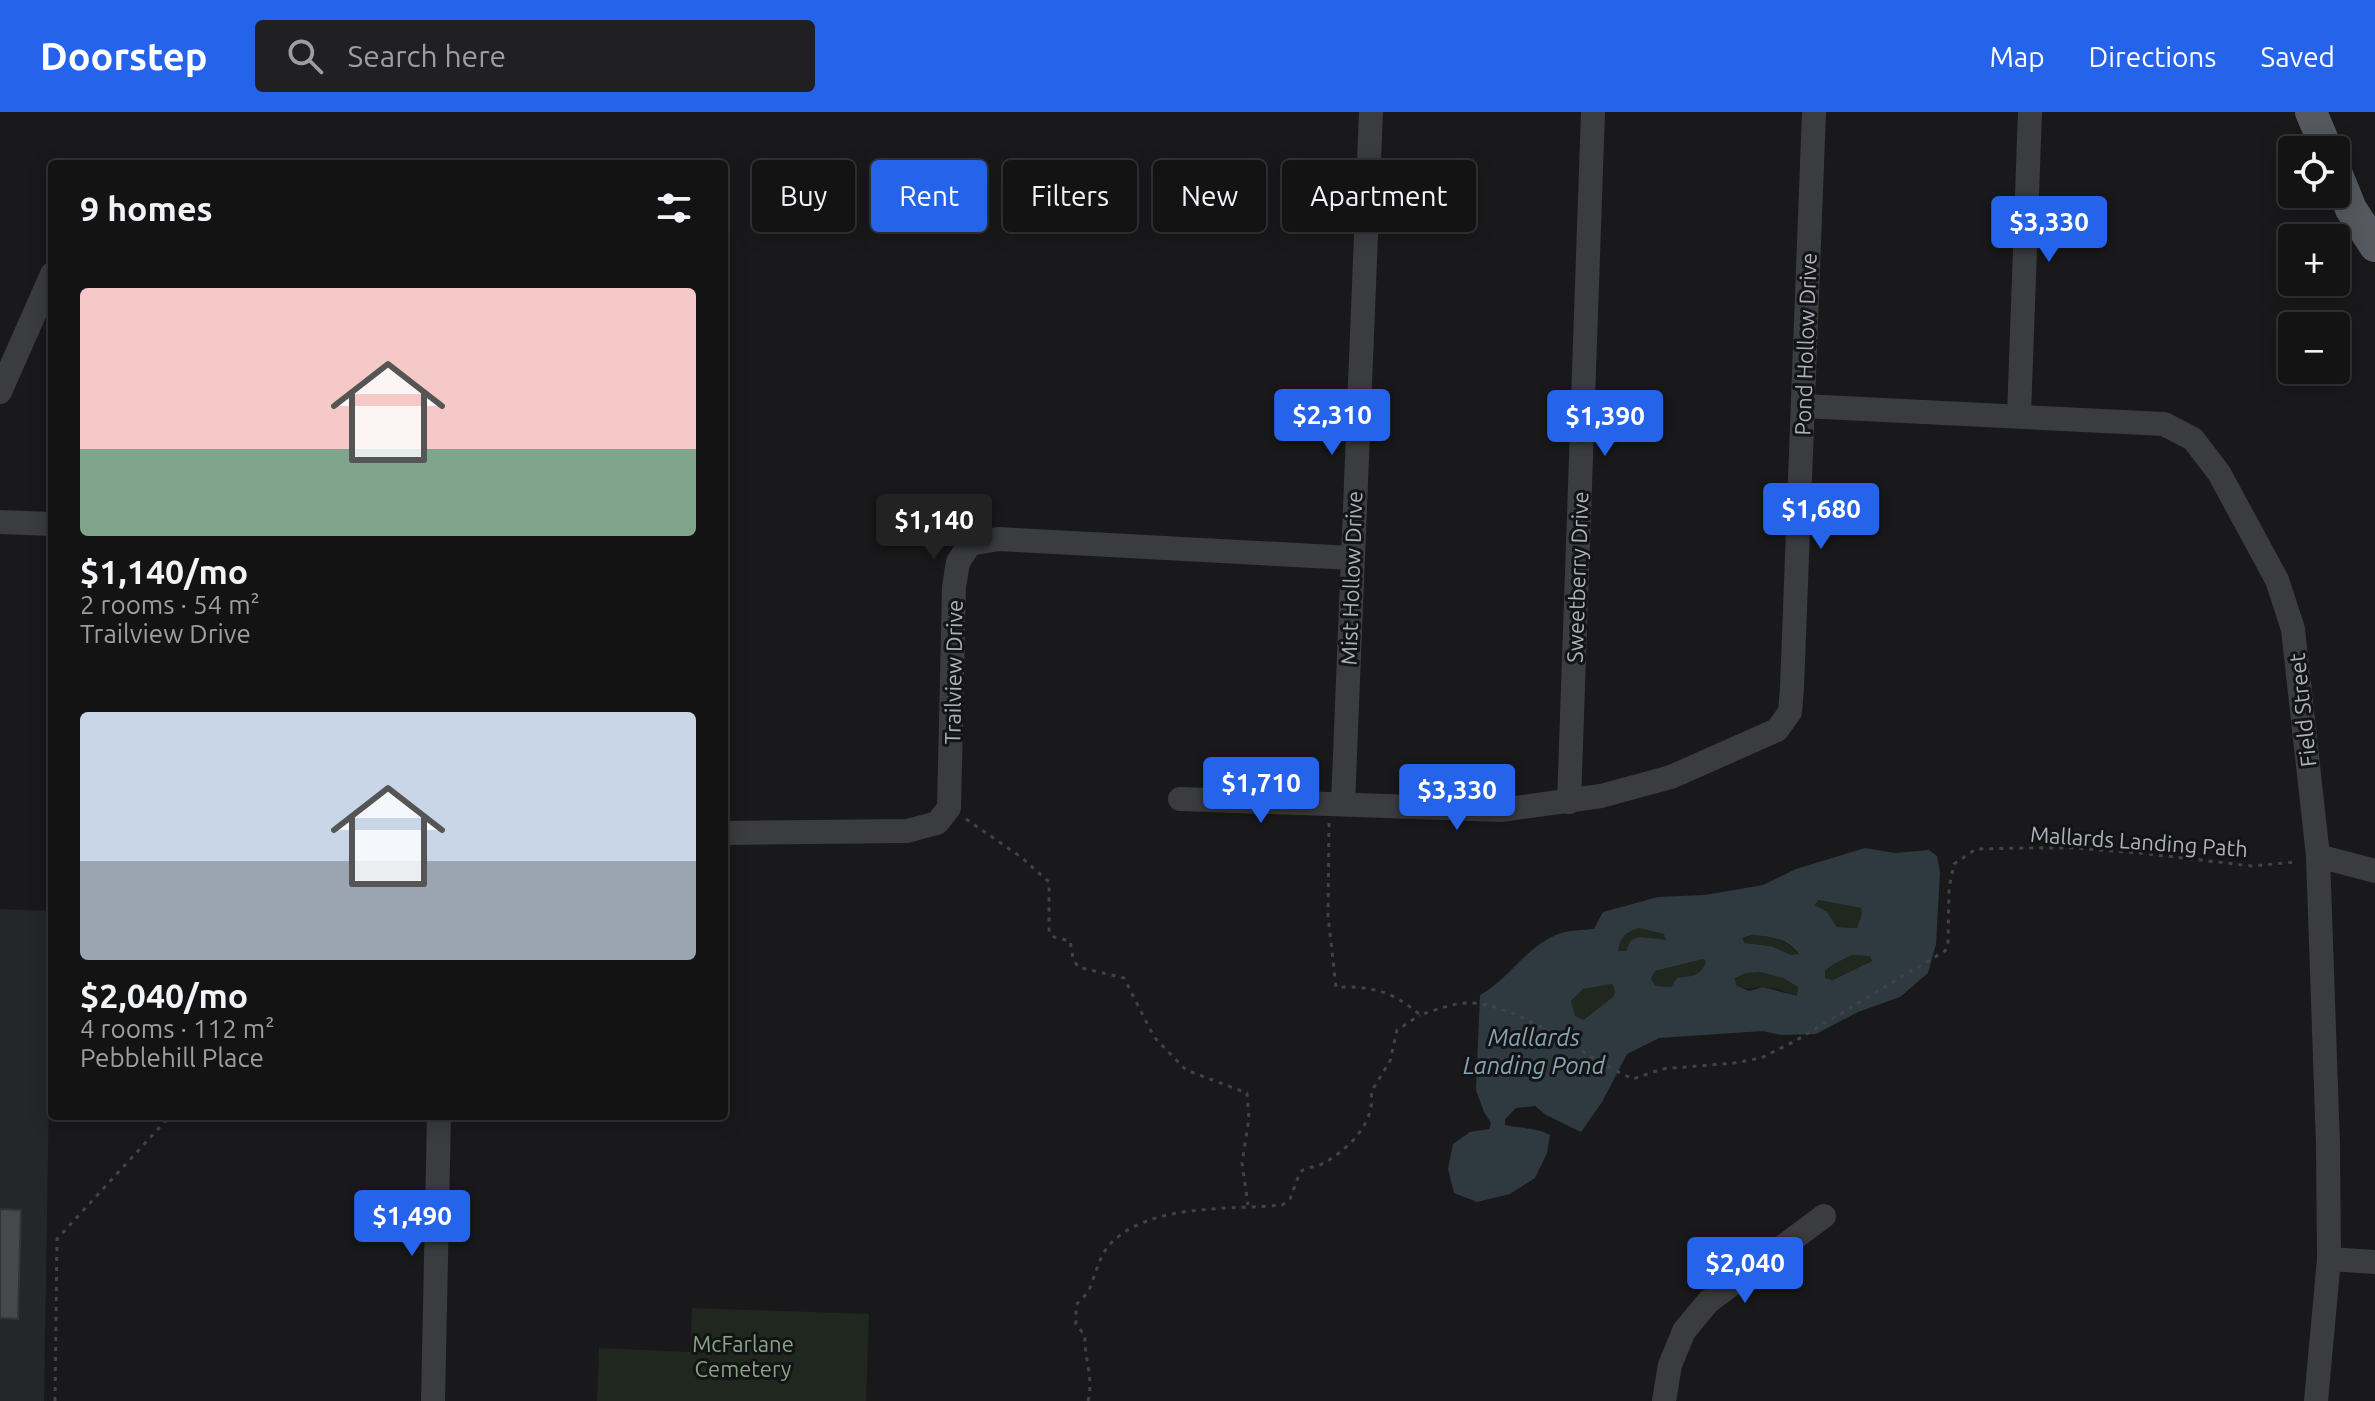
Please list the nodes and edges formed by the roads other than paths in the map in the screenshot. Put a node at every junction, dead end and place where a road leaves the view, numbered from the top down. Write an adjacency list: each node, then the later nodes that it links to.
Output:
1 (1371, 112): 15 (street, Mist Hollow Drive)
2 (1593, 112): 17 (street, Sweetberry Drive)
3 (1814, 112): 11 (street, Pond Hollow Drive)
4 (2030, 112): 12 (street)
5 (2311, 112): 6 (main road)
6 (2321, 136)
7 (2350, 207): 8 (main road)
8 (2375, 246)
9 (48, 283): 10 (street)
10 (0, 392)
11 (1803, 406): 12 (street, Field Street); 17 (street, Pond Hollow Drive)
12 (2019, 415): 20 (street, Field Street)
13 (0, 522): 14 (street)
14 (48, 524)
15 (1351, 558): 18 (street, Mist Hollow Drive); 19 (street, Trailview Drive)
16 (1180, 799): 18 (street, Pond Hollow Drive)
17 (1569, 802): 18 (street, Pond Hollow Drive)
18 (1336, 804)
19 (728, 833)
20 (2318, 856): 21 (street); 24 (street, Field Street)
21 (2375, 871)
22 (439, 1120): 26 (street)
23 (1824, 1216): 27 (street)
24 (2329, 1259): 25 (street); 28 (street, Field Street)
25 (2375, 1262)
26 (433, 1401)
27 (1664, 1401)
28 (2316, 1401)

